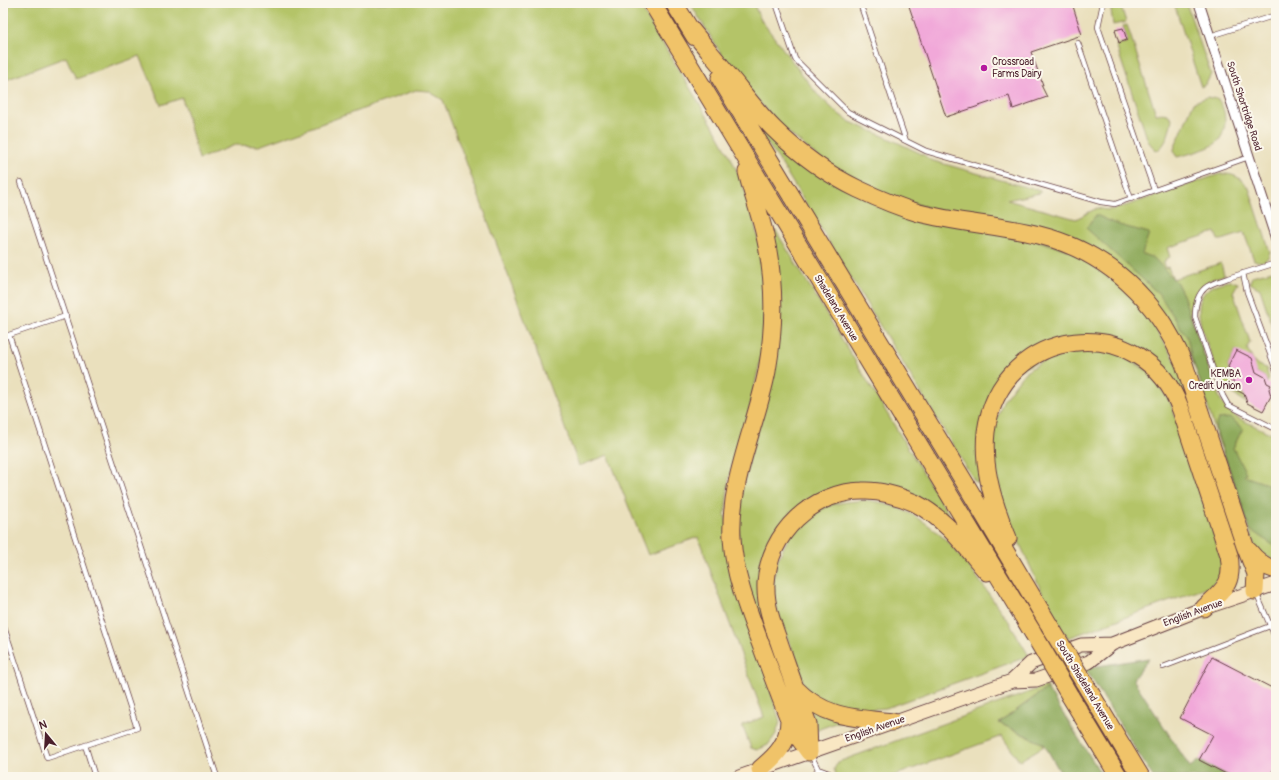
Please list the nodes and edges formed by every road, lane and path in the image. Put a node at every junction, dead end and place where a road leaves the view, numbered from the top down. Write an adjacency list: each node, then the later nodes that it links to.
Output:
1 (652, 3): 12 (highway, Shadeland Avenue)
2 (674, 3): 8 (highway, Shadeland Avenue)
3 (776, 3): 11 (lane)
4 (1103, 3): 15 (lane)
5 (1199, 3): 9 (street, South Shortridge Road)
6 (861, 6): 11 (lane)
7 (1276, 15): 9 (lane)
8 (689, 28): 25 (highway); 30 (highway, Shadeland Avenue)
9 (1210, 36): 13 (street, South Shortridge Road)
10 (1078, 43): 16 (lane)
11 (906, 141): 16 (lane)
12 (742, 152): 32 (highway, Shadeland Avenue); 40 (highway)
13 (1249, 157): 15 (lane); 17 (street, South Shortridge Road)
14 (21, 182): 20 (lane)
15 (1154, 190): 16 (lane)
16 (1131, 199)
17 (1276, 239)
18 (1276, 263): 19 (lane)
19 (1243, 273): 23 (lane); 24 (lane)
20 (66, 316): 21 (lane); 47 (lane)
21 (9, 335): 22 (lane); 42 (lane)
22 (3, 337)
23 (1276, 370)
24 (1276, 429)
25 (1245, 546): 27 (highway); 29 (highway)
26 (1229, 554): 29 (highway); 30 (highway); 31 (highway)
27 (1276, 570)
28 (1276, 584): 29 (street, English Avenue)
29 (1255, 591): 31 (street, English Avenue); 34 (lane)
30 (1030, 592): 52 (highway, South Shadeland Avenue, bridge)
31 (1204, 608): 36 (street, English Avenue)
32 (1022, 612): 39 (highway); 51 (highway, South Shadeland Avenue, bridge)
33 (3, 624): 42 (lane)
34 (1270, 626): 35 (lane); 37 (lane)
35 (1276, 639)
36 (1112, 644): 38 (street, English Avenue); 38 (street, English Avenue)
37 (1163, 668)
38 (1012, 681): 41 (street, English Avenue)
39 (795, 688): 41 (highway); 43 (highway)
40 (789, 719): 43 (highway); 45 (highway)
41 (893, 722): 43 (street, English Avenue)
42 (85, 745): 46 (lane)
43 (809, 752): 44 (lane); 45 (street, English Avenue)
44 (818, 769): 49 (lane); 50 (lane)
45 (760, 770): 48 (street, English Avenue)
46 (95, 777)
47 (218, 777)
48 (739, 777)
49 (814, 777)
50 (831, 777)
51 (1119, 777)
52 (1140, 777)

